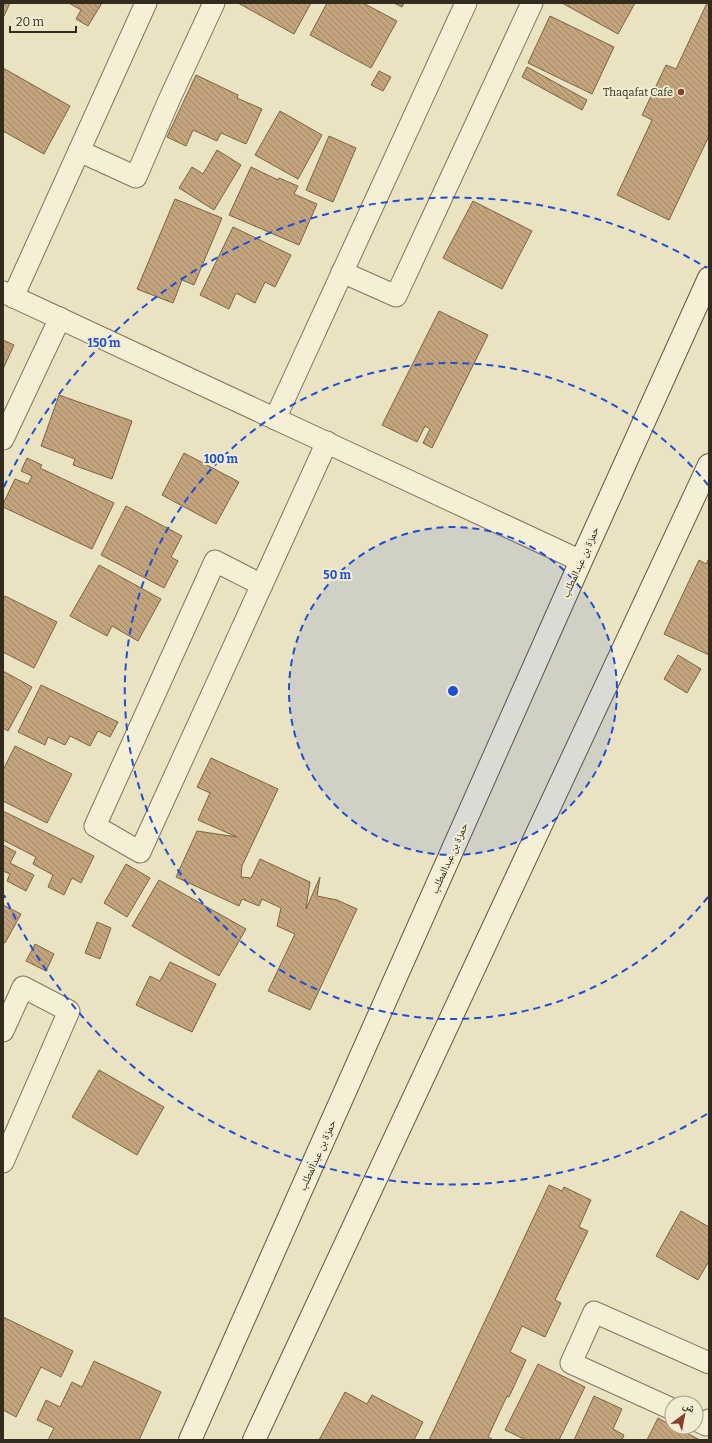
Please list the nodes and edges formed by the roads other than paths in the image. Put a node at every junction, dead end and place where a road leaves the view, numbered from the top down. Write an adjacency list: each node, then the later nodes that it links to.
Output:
1 (146, 3): 5 (street)
2 (214, 3): 5 (street)
3 (466, 3): 6 (street)
4 (532, 3): 6 (street)
5 (79, 151): 8 (street)
6 (342, 272): 10 (street)
7 (709, 278): 14 (street, حمزة بن عبدالمطلب)
8 (8, 294): 9 (street)
9 (60, 318): 10 (street); 11 (street)
10 (275, 419): 12 (street)
11 (3, 439)
12 (327, 442): 14 (street); 15 (street)
13 (709, 465): 21 (street)
14 (581, 561): 20 (street, حمزة بن عبدالمطلب)
15 (262, 585): 15 (street)
16 (3, 1031): 17 (street)
17 (3, 1162)
18 (709, 1363): 19 (street)
19 (664, 1405)
20 (190, 1440)
21 (254, 1440)

